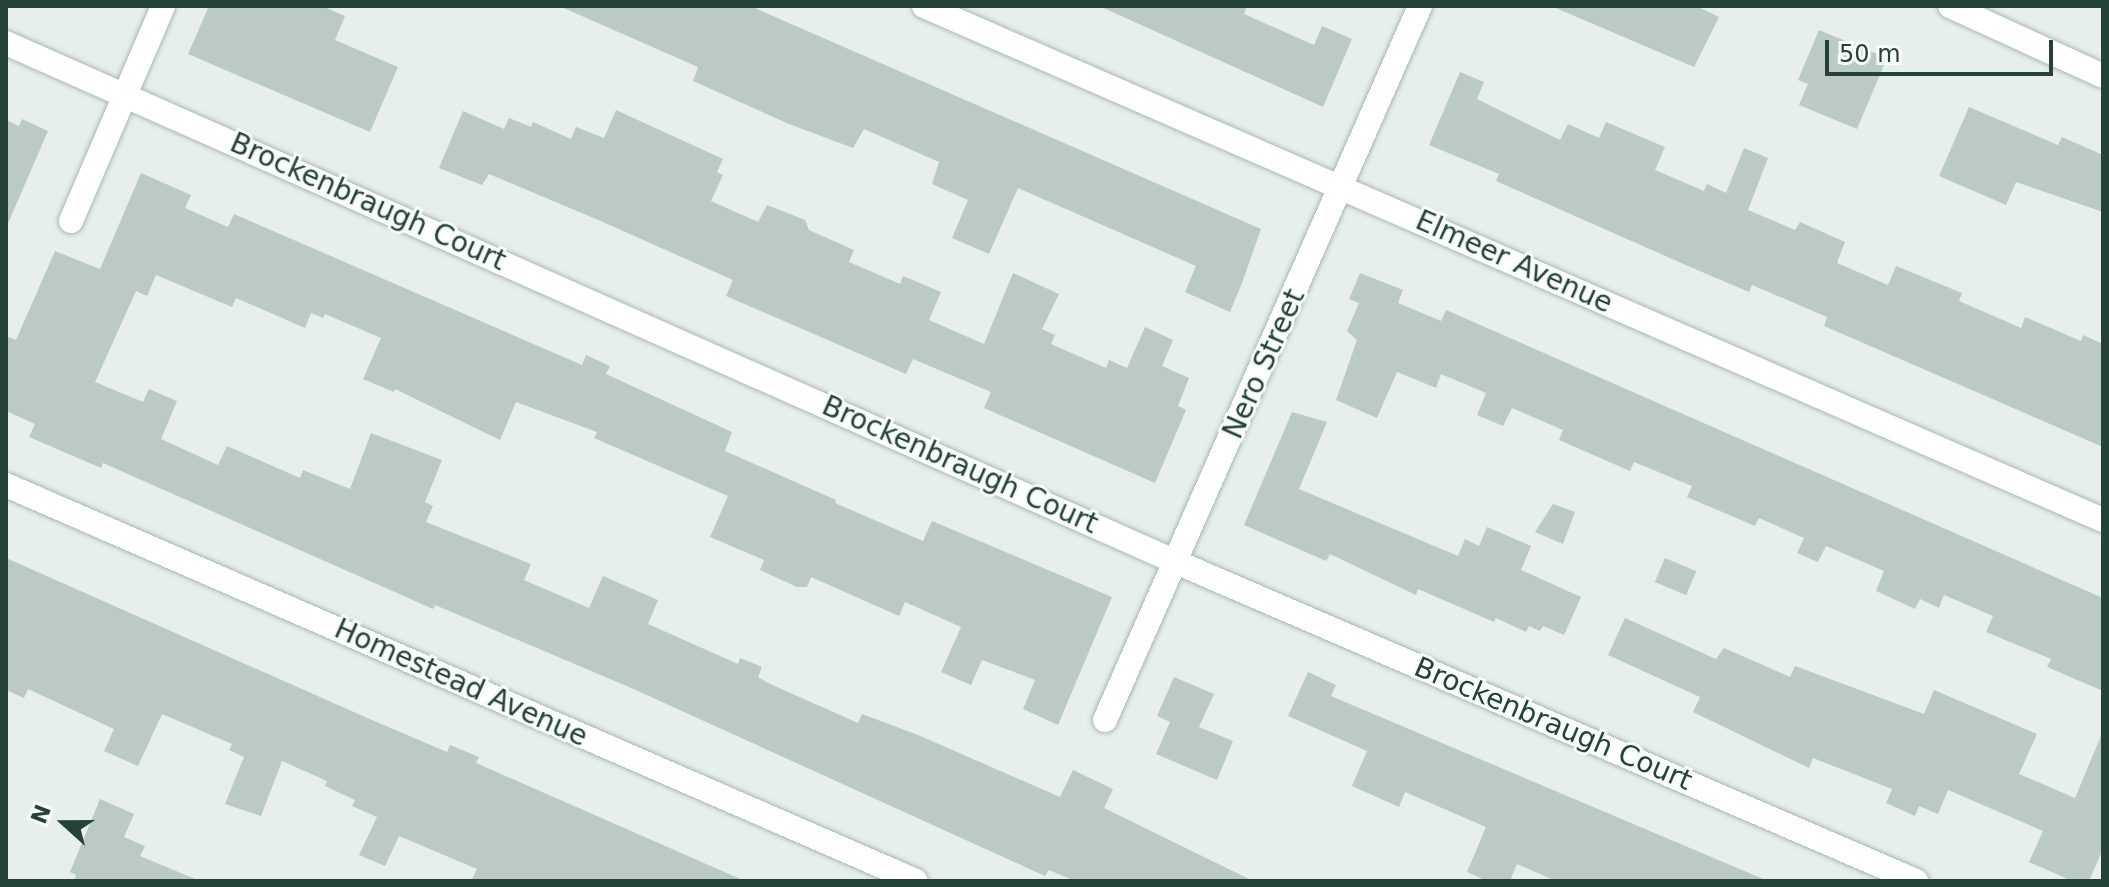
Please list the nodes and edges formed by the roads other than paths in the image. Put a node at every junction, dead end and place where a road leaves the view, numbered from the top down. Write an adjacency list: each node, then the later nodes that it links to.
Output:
1 (163, 6): 7 (street)
2 (924, 6): 8 (street, Elmeer Avenue)
3 (1420, 6): 8 (street, Nero Street)
4 (1950, 6): 6 (street)
5 (6, 43): 7 (street, Brockenbraugh Court)
6 (2103, 76)
7 (125, 94): 9 (street); 12 (street, Brockenbraugh Court)
8 (1343, 187): 11 (street, Elmeer Avenue); 12 (street, Nero Street)
9 (71, 221)
10 (6, 485): 14 (street, Homestead Avenue)
11 (2103, 520)
12 (1176, 562): 13 (street, Nero Street); 15 (street, Brockenbraugh Court)
13 (1105, 720)
14 (916, 881)
15 (1916, 881)

